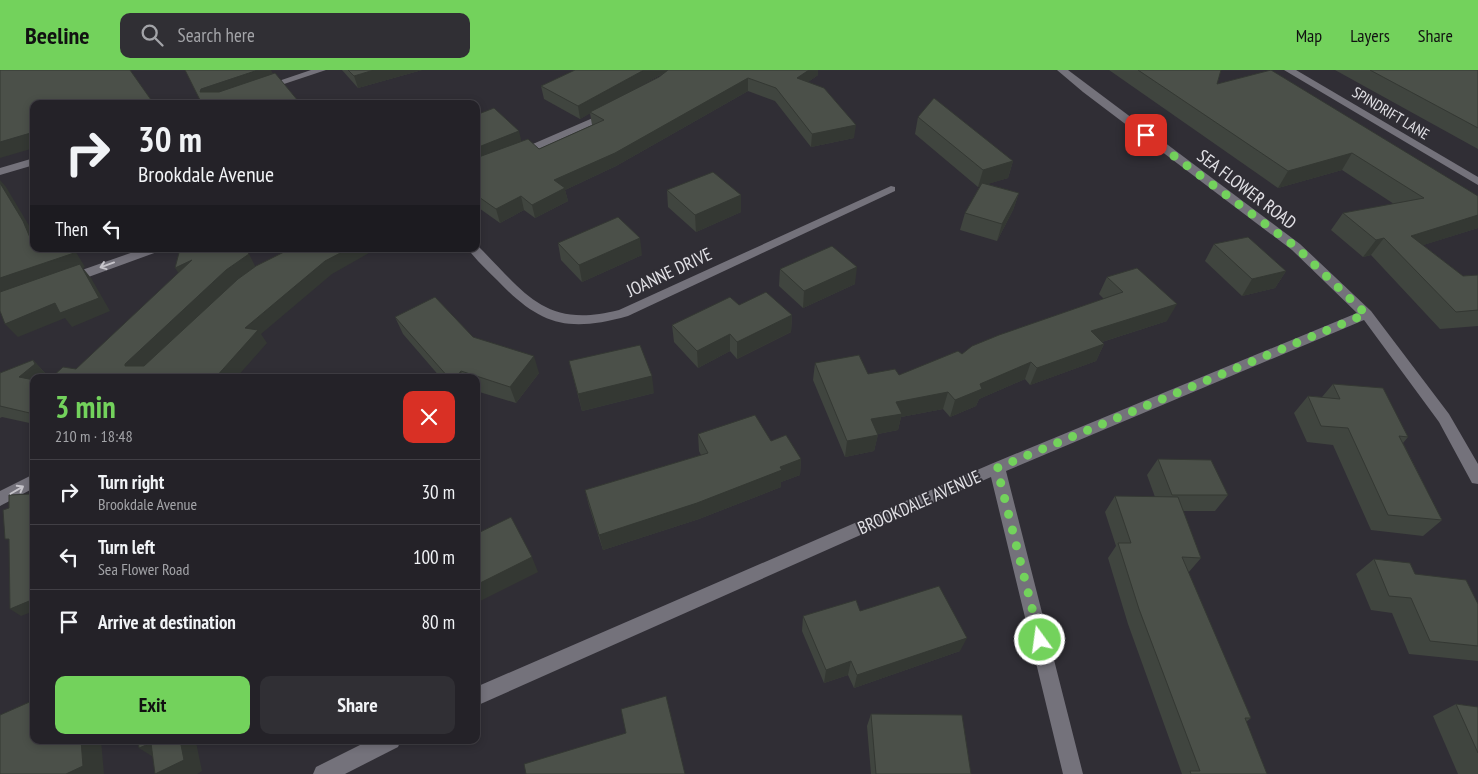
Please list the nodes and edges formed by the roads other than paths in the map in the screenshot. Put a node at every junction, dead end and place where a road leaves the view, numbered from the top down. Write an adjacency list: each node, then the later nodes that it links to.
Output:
1 (321, 70): 4 (street)
2 (1062, 70): 14 (street, SEA FLOWER ROAD)
3 (1289, 70): 9 (street, SPINDRIFT LANE)
4 (250, 92)
5 (621, 106): 6 (street)
6 (502, 159)
7 (30, 162): 8 (street)
8 (0, 172)
9 (1478, 182)
10 (892, 189): 12 (street, JOANNE DRIVE)
11 (145, 252): 13 (street, one-way to 13)
12 (477, 252)
13 (54, 285)
14 (1366, 314): 15 (street, BROOKDALE AVENUE); 16 (street, SEA FLOWER ROAD)
15 (997, 468): 19 (street, BROOKDALE AVENUE); 22 (street)
16 (1478, 478)
17 (30, 482): 18 (street, one-way to 17)
18 (0, 499)
19 (480, 695)
20 (383, 744): 21 (street)
21 (323, 774)
22 (1073, 774)

